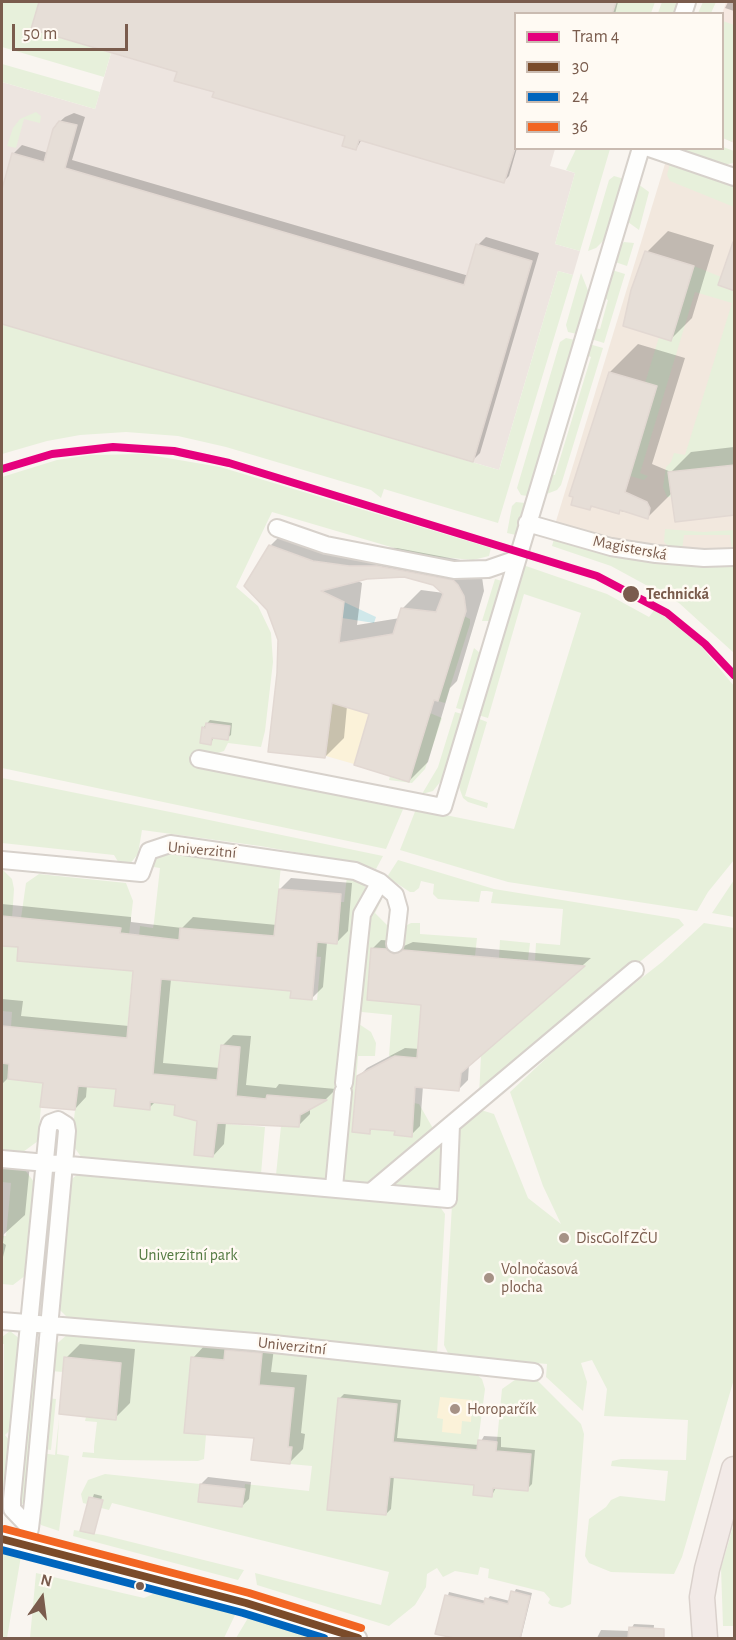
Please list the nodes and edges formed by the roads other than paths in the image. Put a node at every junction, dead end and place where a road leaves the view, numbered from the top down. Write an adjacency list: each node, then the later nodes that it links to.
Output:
1 (640, 150): 4 (street)
2 (655, 150): 3 (street)
3 (735, 177)
4 (527, 523): 6 (street, Magisterská); 7 (street)
5 (277, 528): 7 (street)
6 (735, 557)
7 (517, 559): 8 (street)
8 (199, 759)
9 (2, 860): 10 (street, Univerzitní)
10 (380, 882): 11 (street, Univerzitní); 17 (street)
11 (395, 944)
12 (635, 970): 13 (street)
13 (451, 1125): 18 (street); 18 (street)
14 (2, 1159): 15 (street)
15 (45, 1162): 16 (street); 16 (street); 20 (street)
16 (64, 1164): 17 (street); 21 (street)
17 (334, 1187): 18 (street)
18 (372, 1191)
19 (2, 1321): 20 (street, Univerzitní)
20 (23, 1322): 21 (street, Univerzitní); 22 (street); 25 (street)
21 (49, 1325): 23 (street, Univerzitní); 25 (street)
22 (2, 1334)
23 (534, 1372)
24 (735, 1469): 29 (highway)
25 (30, 1528): 27 (street)
26 (2, 1539): 27 (street)
27 (26, 1546): 28 (street)
28 (358, 1638)
29 (705, 1638)

